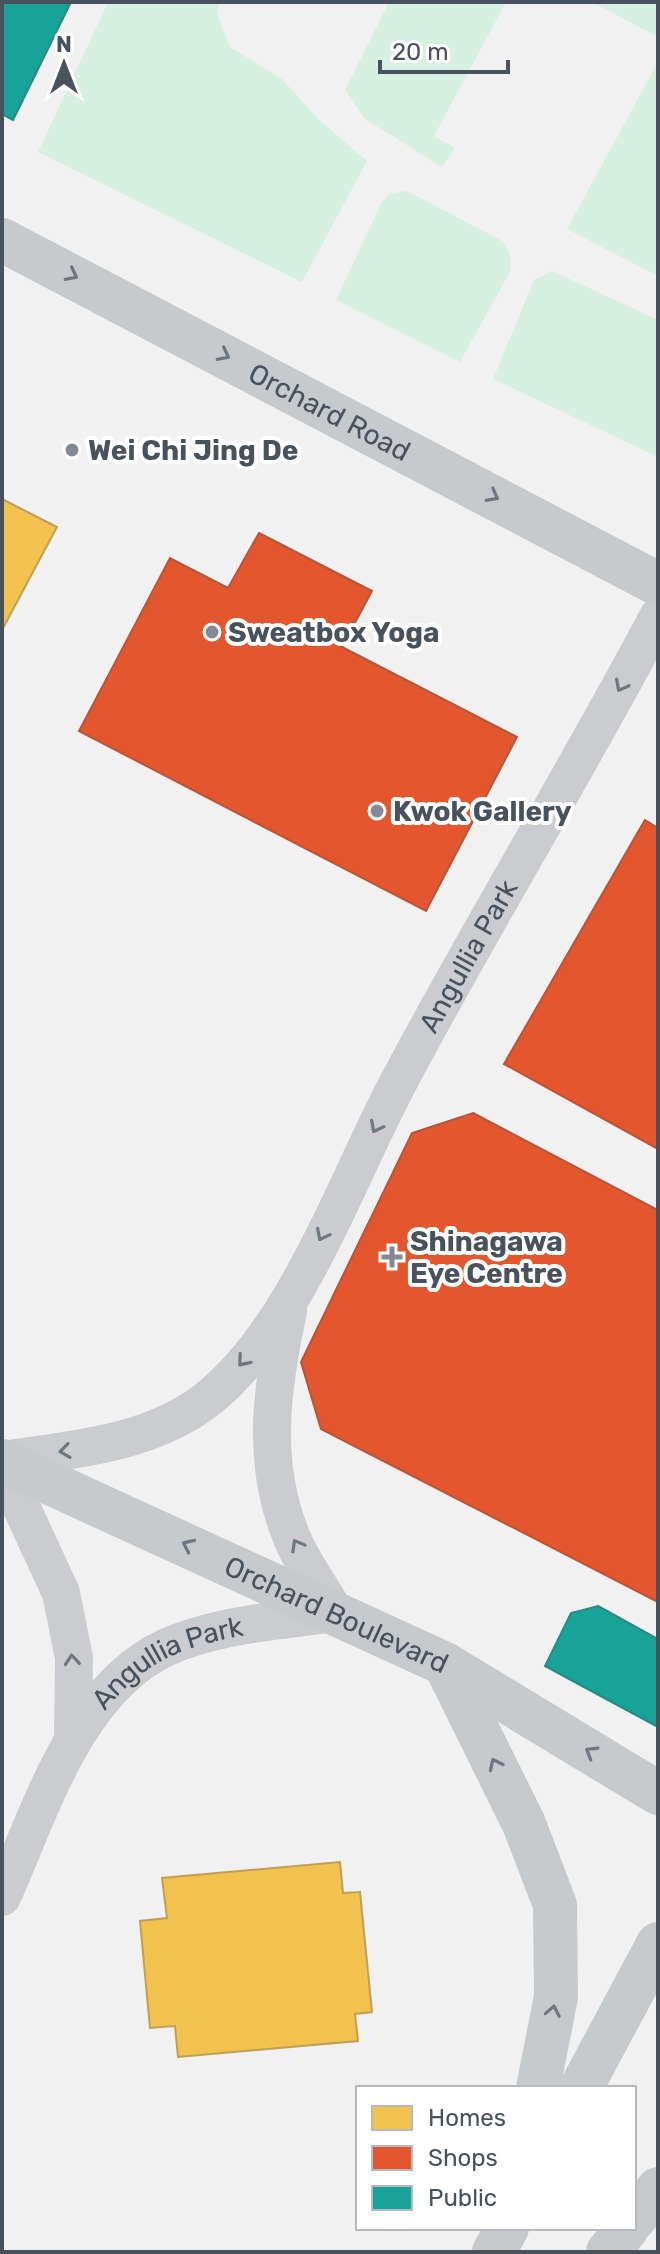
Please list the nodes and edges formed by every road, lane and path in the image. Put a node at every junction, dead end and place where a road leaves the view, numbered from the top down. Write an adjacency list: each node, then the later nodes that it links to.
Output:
1 (2, 240): 2 (main road, Orchard Road, one-way to 2)
2 (658, 584)
3 (658, 617): 4 (street, Angullia Park, one-way to 4)
4 (290, 1299): 5 (street, Angullia Park, one-way to 5); 6 (street, Angullia Park, one-way to 4)
5 (2, 1462): 6 (main road, Orchard Boulevard, one-way to 5); 8 (street, Angullia Park, one-way to 5)
6 (335, 1613): 7 (main road, Orchard Boulevard); 8 (street, Angullia Park)
7 (445, 1664): 9 (main road, Orchard Boulevard, one-way to 7); 12 (main road, one-way to 7)
8 (73, 1737): 10 (street, Angullia Park)
9 (658, 1793)
10 (2, 1897)
11 (658, 1944): 13 (main road)
12 (538, 2086)
13 (582, 2086)
14 (658, 2189): 15 (main road)
15 (636, 2216)
16 (625, 2230): 17 (main road)
17 (608, 2252)

